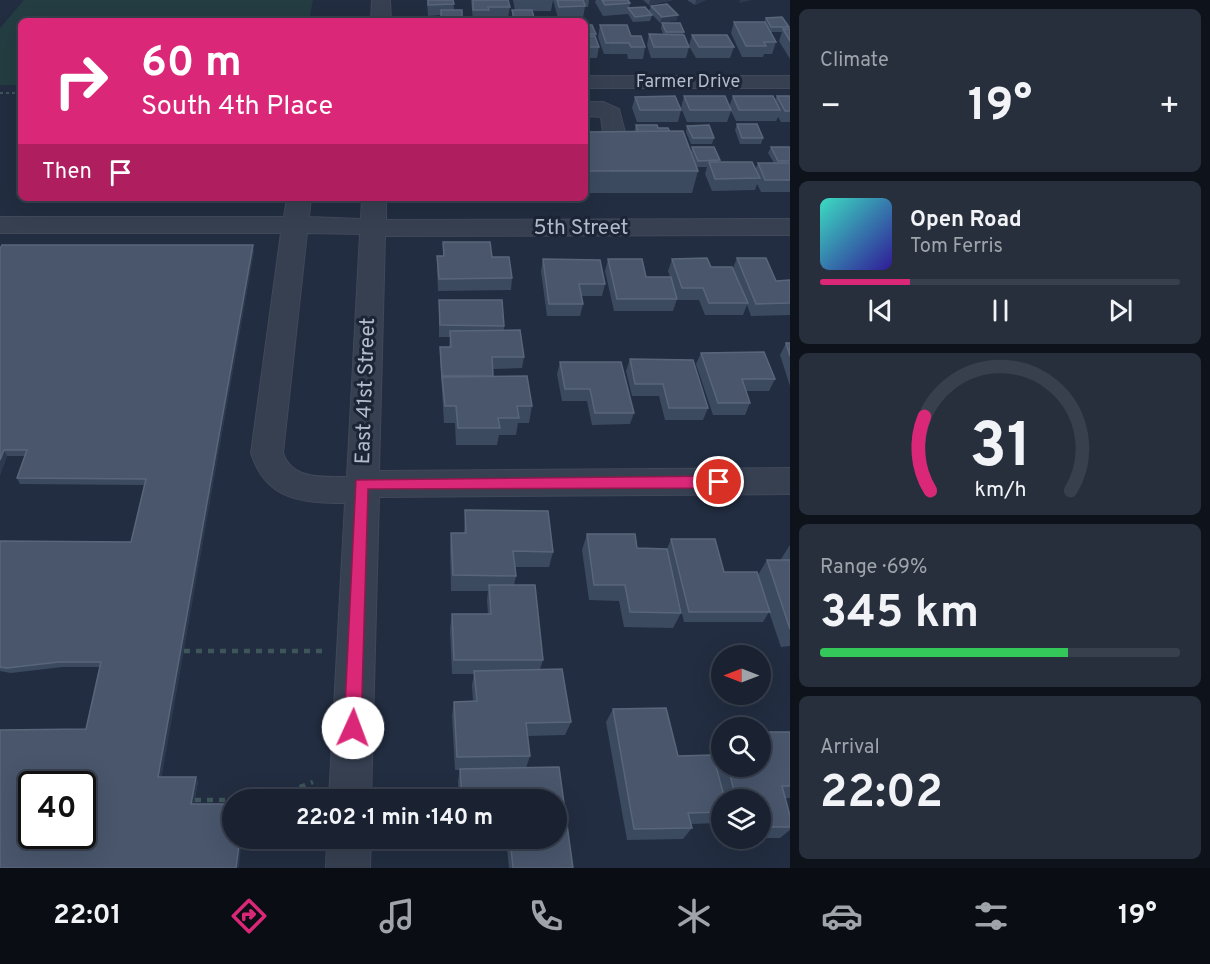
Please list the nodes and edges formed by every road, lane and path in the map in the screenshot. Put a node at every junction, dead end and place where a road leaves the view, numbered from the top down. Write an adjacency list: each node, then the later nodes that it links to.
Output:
1 (381, 0): 2 (street)
2 (381, 18)
3 (588, 82): 4 (street, Farmer Drive)
4 (790, 82)
5 (0, 93): 6 (path)
6 (18, 93)
7 (588, 109): 8 (street)
8 (588, 140)
9 (297, 211): 10 (street, 5th Street); 11 (street, 5th Street); 14 (street)
10 (373, 213): 12 (street, 5th Street); 14 (street, East 41st Street)
11 (0, 225)
12 (790, 227)
13 (790, 481): 14 (street)
14 (361, 487): 19 (street, East 41st Street)
15 (184, 651): 16 (path)
16 (322, 651)
17 (313, 782): 18 (path)
18 (295, 789)
19 (350, 789)
20 (195, 800): 21 (path)
21 (222, 800)
22 (349, 849): 23 (street)
23 (348, 868)

